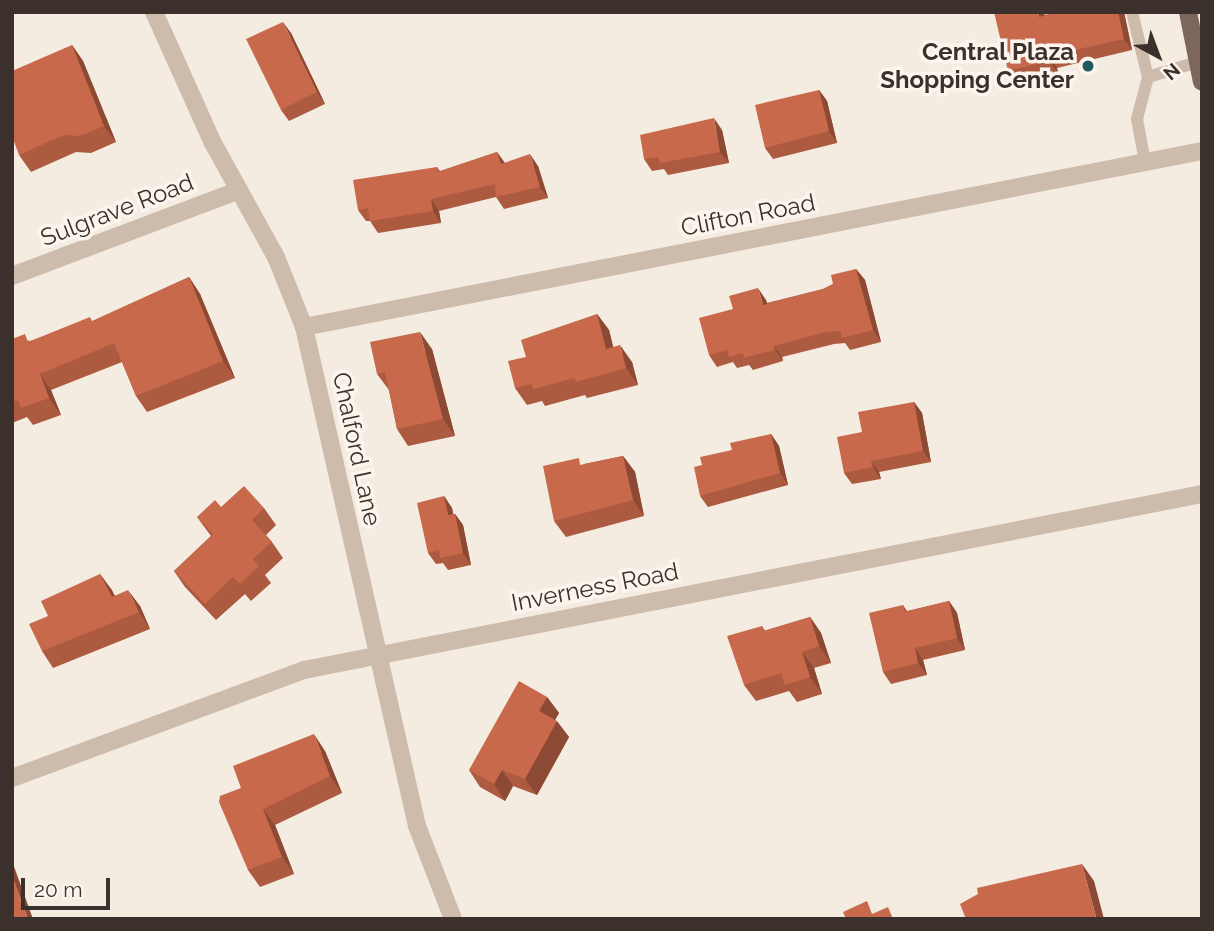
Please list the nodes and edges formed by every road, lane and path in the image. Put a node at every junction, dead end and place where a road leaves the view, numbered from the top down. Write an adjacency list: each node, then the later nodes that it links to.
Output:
1 (153, 12): 9 (street, Chalford Lane)
2 (1132, 12): 5 (lane)
3 (1188, 12): 4 (main road)
4 (1198, 62): 5 (lane); 6 (main road)
5 (1148, 77): 8 (lane)
6 (1202, 82)
7 (1202, 151): 8 (street, Clifton Road)
8 (1145, 162): 11 (street, Clifton Road)
9 (239, 190): 10 (street, Sulgrave Road); 11 (street, Chalford Lane)
10 (12, 276)
11 (304, 327): 13 (street, Chalford Lane)
12 (1202, 494): 13 (street, Inverness Road)
13 (377, 655): 14 (street, Inverness Road); 15 (street, Chalford Lane)
14 (12, 778)
15 (453, 919)

